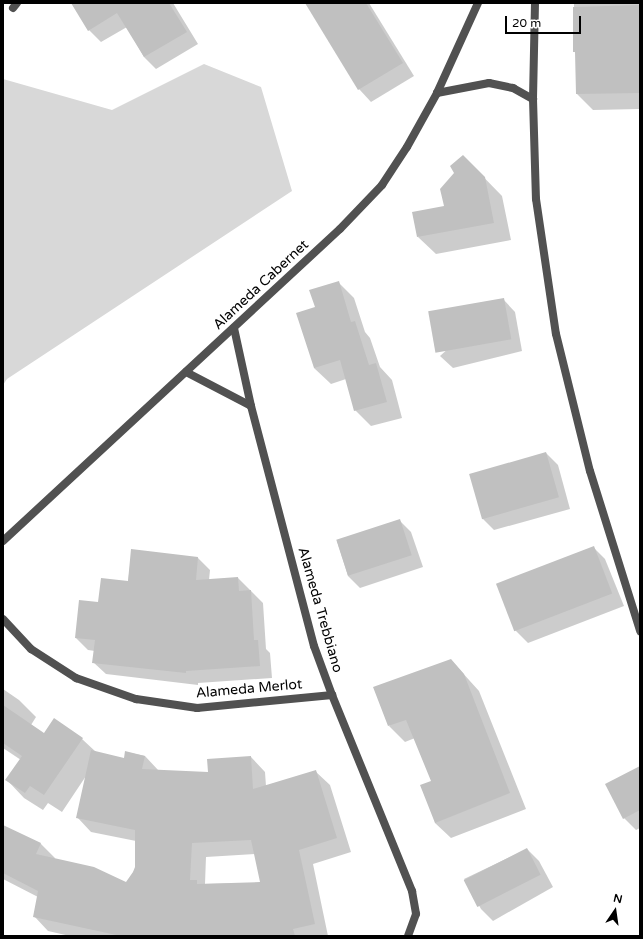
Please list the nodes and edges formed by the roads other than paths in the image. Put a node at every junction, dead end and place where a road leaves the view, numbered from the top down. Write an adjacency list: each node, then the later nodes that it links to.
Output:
1 (478, 3): 3 (street, Alameda Cabernet)
2 (535, 3): 4 (street)
3 (437, 93): 4 (street); 5 (street, Alameda Cabernet)
4 (533, 99): 10 (street)
5 (234, 328): 6 (street, Alameda Cabernet); 7 (street, Alameda Trebbiano)
6 (186, 372): 7 (street); 8 (street, Alameda Cabernet)
7 (251, 406): 11 (street, Alameda Trebbiano)
8 (3, 541)
9 (3, 619): 11 (street, Alameda Merlot)
10 (640, 631)
11 (332, 695): 12 (street, Alameda Trebbiano)
12 (408, 936)

